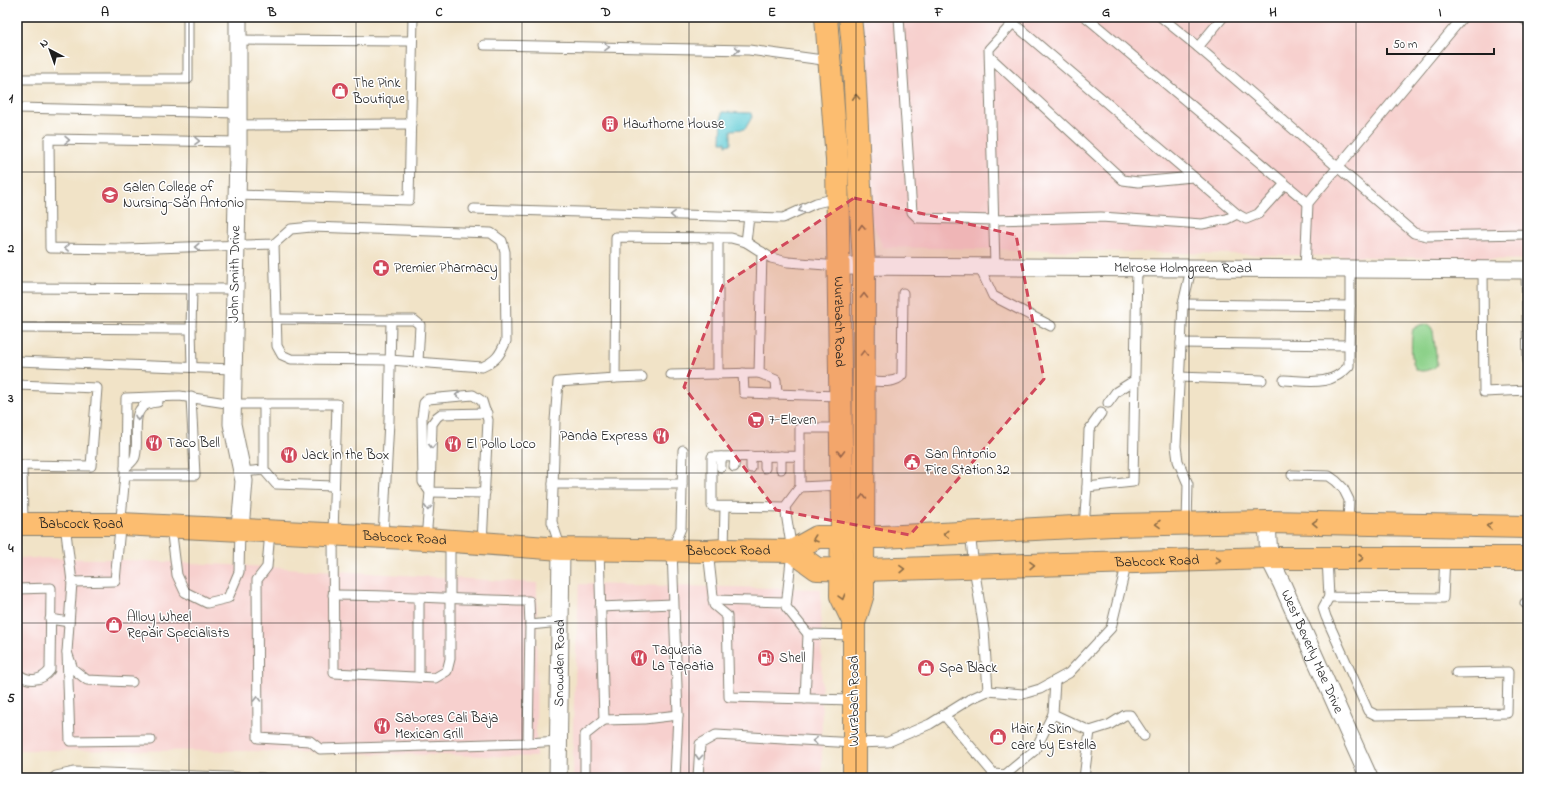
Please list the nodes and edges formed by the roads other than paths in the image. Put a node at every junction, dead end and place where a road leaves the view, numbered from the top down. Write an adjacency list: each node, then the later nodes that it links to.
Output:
1 (188, 17): 20 (lane)
2 (238, 17): 14 (street, John Smith Drive)
3 (413, 17): 15 (lane)
4 (826, 17): 19 (main road, Wurzbach Road)
5 (850, 17): 41 (main road, Wurzbach Road, one-way to 5)
6 (899, 17): 33 (lane)
7 (1086, 17): 26 (lane)
8 (1161, 17): 17 (lane)
9 (1223, 17): 17 (lane)
10 (1463, 17): 24 (lane)
11 (1522, 17): 13 (lane)
12 (1015, 20): 18 (lane); 25 (lane)
13 (1528, 22)
14 (238, 40): 15 (lane); 23 (street, John Smith Drive)
15 (412, 41): 22 (lane)
16 (484, 45): 19 (lane, one-way to 19)
17 (1198, 48): 24 (lane)
18 (990, 57): 25 (lane); 33 (lane)
19 (830, 60): 28 (main road, Wurzbach Road)
20 (17, 79)
21 (17, 108): 23 (lane)
22 (411, 124): 23 (lane); 27 (lane)
23 (238, 127): 27 (street, John Smith Drive); 38 (lane, one-way to 23)
24 (1338, 167): 29 (lane); 34 (lane)
25 (1193, 176): 31 (lane)
26 (1285, 184): 29 (lane); 31 (lane)
27 (237, 195): 38 (street, John Smith Drive)
28 (838, 198): 32 (lane, one-way to 32); 40 (main road, Wurzbach Road)
29 (1308, 203): 45 (lane)
30 (474, 209): 32 (lane, one-way to 30)
31 (1237, 214): 33 (lane)
32 (749, 217): 36 (lane)
33 (994, 220): 42 (lane)
34 (1528, 232)
35 (718, 238): 36 (lane); 70 (lane); 74 (lane)
36 (746, 242): 39 (lane)
37 (274, 244): 38 (lane); 55 (lane); 65 (lane)
38 (236, 246): 51 (street, John Smith Drive)
39 (762, 252): 40 (lane); 69 (lane)
40 (839, 266): 41 (street, Melrose Holmgreen Road); 83 (main road, Wurzbach Road)
41 (864, 266): 42 (street, Melrose Holmgreen Road); 75 (main road, Wurzbach Road, one-way to 41)
42 (987, 266): 43 (street, Melrose Holmgreen Road); 57 (lane)
43 (1138, 267): 44 (street, Melrose Holmgreen Road); 76 (lane)
44 (1191, 269): 45 (street, Melrose Holmgreen Road); 53 (lane)
45 (1305, 269): 46 (street, Melrose Holmgreen Road)
46 (1350, 269): 47 (street, Melrose Holmgreen Road); 54 (lane)
47 (1483, 270): 48 (street, Melrose Holmgreen Road); 80 (lane)
48 (1527, 270): 63 (lane)
49 (17, 288): 50 (lane)
50 (192, 288): 51 (lane); 59 (lane)
51 (235, 288): 67 (street, John Smith Drive)
52 (903, 293): 75 (lane)
53 (1183, 304): 54 (lane); 60 (lane)
54 (1350, 306): 61 (lane)
55 (277, 319): 56 (lane); 62 (lane)
56 (391, 320): 62 (lane); 65 (lane)
57 (1050, 326)
58 (17, 328): 59 (lane)
59 (191, 329): 66 (lane)
60 (1181, 343): 61 (lane); 73 (lane)
61 (1349, 345): 78 (lane)
62 (390, 360): 65 (lane); 132 (lane)
63 (1528, 361)
64 (17, 362): 66 (lane)
65 (418, 362)
66 (192, 367): 67 (lane)
67 (234, 369): 86 (street, John Smith Drive)
68 (743, 373): 69 (lane); 70 (lane); 81 (lane)
69 (759, 373): 81 (lane)
70 (718, 374): 71 (lane)
71 (671, 375)
72 (642, 377): 74 (lane)
73 (1179, 377): 77 (lane); 123 (lane)
74 (615, 378): 108 (lane)
75 (863, 380): 131 (main road, Wurzbach Road, one-way to 75)
76 (1135, 380): 85 (lane); 113 (lane)
77 (1262, 380)
78 (1284, 380)
79 (17, 385): 98 (lane)
80 (1528, 390)
81 (777, 394): 83 (lane)
82 (180, 396): 84 (lane); 105 (lane, one-way to 105); 105 (lane)
83 (840, 396): 90 (main road, Wurzbach Road)
84 (191, 397): 86 (lane); 105 (lane)
85 (1108, 403)
86 (233, 404): 87 (lane); 106 (street, John Smith Drive)
87 (264, 404): 104 (lane); 111 (lane)
88 (487, 413): 114 (lane, one-way to 114); 114 (lane, one-way to 114); 115 (lane)
89 (1101, 414): 113 (lane)
90 (841, 428): 95 (lane); 110 (main road, Wurzbach Road, one-way to 110)
91 (683, 450): 109 (lane)
92 (751, 456): 93 (lane); 97 (lane); 101 (lane)
93 (765, 456): 94 (lane); 102 (lane)
94 (781, 456): 95 (lane); 103 (lane)
95 (800, 456): 112 (lane)
96 (721, 457): 97 (lane); 99 (lane); 116 (lane)
97 (735, 457): 100 (lane)
98 (20, 465): 120 (lane)
99 (721, 467)
100 (734, 467)
101 (751, 468)
102 (765, 468)
103 (781, 469)
104 (264, 470): 106 (lane); 111 (lane)
105 (125, 472): 122 (lane)
106 (242, 472): 127 (street, John Smith Drive)
107 (1292, 475): 119 (lane)
108 (553, 484): 109 (lane); 136 (lane)
109 (682, 484): 138 (lane)
110 (842, 485): 112 (lane); 131 (main road, Wurzbach Road)
111 (334, 486): 130 (lane)
112 (800, 487): 117 (lane)
113 (1087, 487): 125 (lane)
114 (430, 492): 115 (lane); 133 (lane, one-way to 133)
115 (485, 493): 135 (lane)
116 (725, 504): 117 (lane); 139 (lane)
117 (782, 505): 140 (lane)
118 (1267, 522): 119 (main road, one-way to 118); 123 (main road); 142 (street, West Beverly Mae Drive)
119 (1348, 523): 126 (main road, one-way to 119)
120 (20, 524): 121 (main road, Babcock Road)
121 (65, 524): 122 (main road, Babcock Road); 149 (lane)
122 (121, 524): 124 (main road, Babcock Road); 149 (lane)
123 (1188, 524): 125 (main road, one-way to 125)
124 (171, 526): 127 (main road, Babcock Road); 127 (lane)
125 (1084, 527): 129 (main road)
126 (1528, 527)
127 (240, 529): 128 (main road, Babcock Road)
128 (270, 531): 130 (main road, Babcock Road); 182 (lane, one-way to 128)
129 (970, 532): 131 (main road, one-way to 131); 146 (lane)
130 (333, 534): 132 (main road, Babcock Road); 151 (lane)
131 (852, 536): 140 (main road, one-way to 140); 147 (main road, Wurzbach Road); 148 (main road, Wurzbach Road)
132 (383, 537): 133 (main road, Babcock Road)
133 (426, 539): 134 (main road, Babcock Road)
134 (450, 541): 135 (main road, Babcock Road); 154 (lane)
135 (482, 544): 136 (main road, Babcock Road)
136 (561, 549): 137 (main road, Babcock Road); 161 (street, Snowden Road)
137 (599, 550): 138 (main road, Babcock Road); 158 (lane)
138 (672, 550): 139 (main road, Babcock Road); 157 (lane)
139 (716, 550): 140 (main road, Babcock Road); 155 (lane)
140 (792, 551): 147 (main road, Babcock Road); 156 (lane)
141 (1445, 557): 143 (main road, Babcock Road, one-way to 141); 144 (main road, Babcock Road); 153 (lane)
142 (1268, 558): 143 (main road, Babcock Road); 145 (main road, Babcock Road, one-way to 142); 192 (street, West Beverly Mae Drive)
143 (1327, 558): 153 (lane)
144 (1528, 558)
145 (1127, 562): 146 (main road, Babcock Road, one-way to 145); 169 (lane)
146 (974, 566): 148 (main road, Babcock Road, one-way to 146); 171 (lane)
147 (840, 570): 148 (main road, Babcock Road); 163 (main road, Wurzbach Road, one-way to 163)
148 (863, 570): 163 (main road, Wurzbach Road)
149 (72, 582): 160 (lane)
150 (17, 589): 159 (lane)
151 (333, 595): 152 (lane); 168 (lane)
152 (419, 597): 154 (lane); 168 (lane)
153 (1329, 597): 167 (lane)
154 (450, 599): 162 (lane); 168 (lane)
155 (713, 600): 156 (lane); 172 (lane)
156 (786, 602): 164 (lane)
157 (673, 604): 158 (lane); 175 (lane)
158 (600, 607): 177 (lane)
159 (50, 619): 160 (lane); 166 (lane)
160 (69, 622): 165 (lane)
161 (560, 622): 162 (lane); 181 (street, Snowden Road)
162 (530, 625): 182 (lane)
163 (854, 629): 164 (lane); 173 (main road, Wurzbach Road)
164 (808, 634): 172 (lane)
165 (67, 652): 170 (lane); 180 (lane)
166 (17, 673)
167 (1456, 673)
168 (419, 677)
169 (1055, 681): 171 (lane); 174 (lane)
170 (132, 682)
171 (988, 691): 176 (lane)
172 (805, 699): 173 (lane)
173 (854, 700): 183 (main road, Wurzbach Road)
174 (1053, 714): 176 (lane); 178 (lane)
175 (678, 715): 177 (lane); 188 (lane)
176 (944, 715): 183 (lane)
177 (604, 720): 187 (lane)
178 (1090, 731): 179 (lane); 191 (lane)
179 (1144, 736)
180 (151, 740)
181 (559, 741): 182 (lane); 186 (street, Snowden Road)
182 (528, 743)
183 (854, 743): 189 (lane, one-way to 189); 190 (main road, Wurzbach Road)
184 (54, 778): 185 (lane)
185 (263, 778)
186 (558, 778)
187 (585, 778)
188 (675, 778)
189 (698, 778)
190 (854, 778)
191 (1084, 778)
192 (1369, 778)

